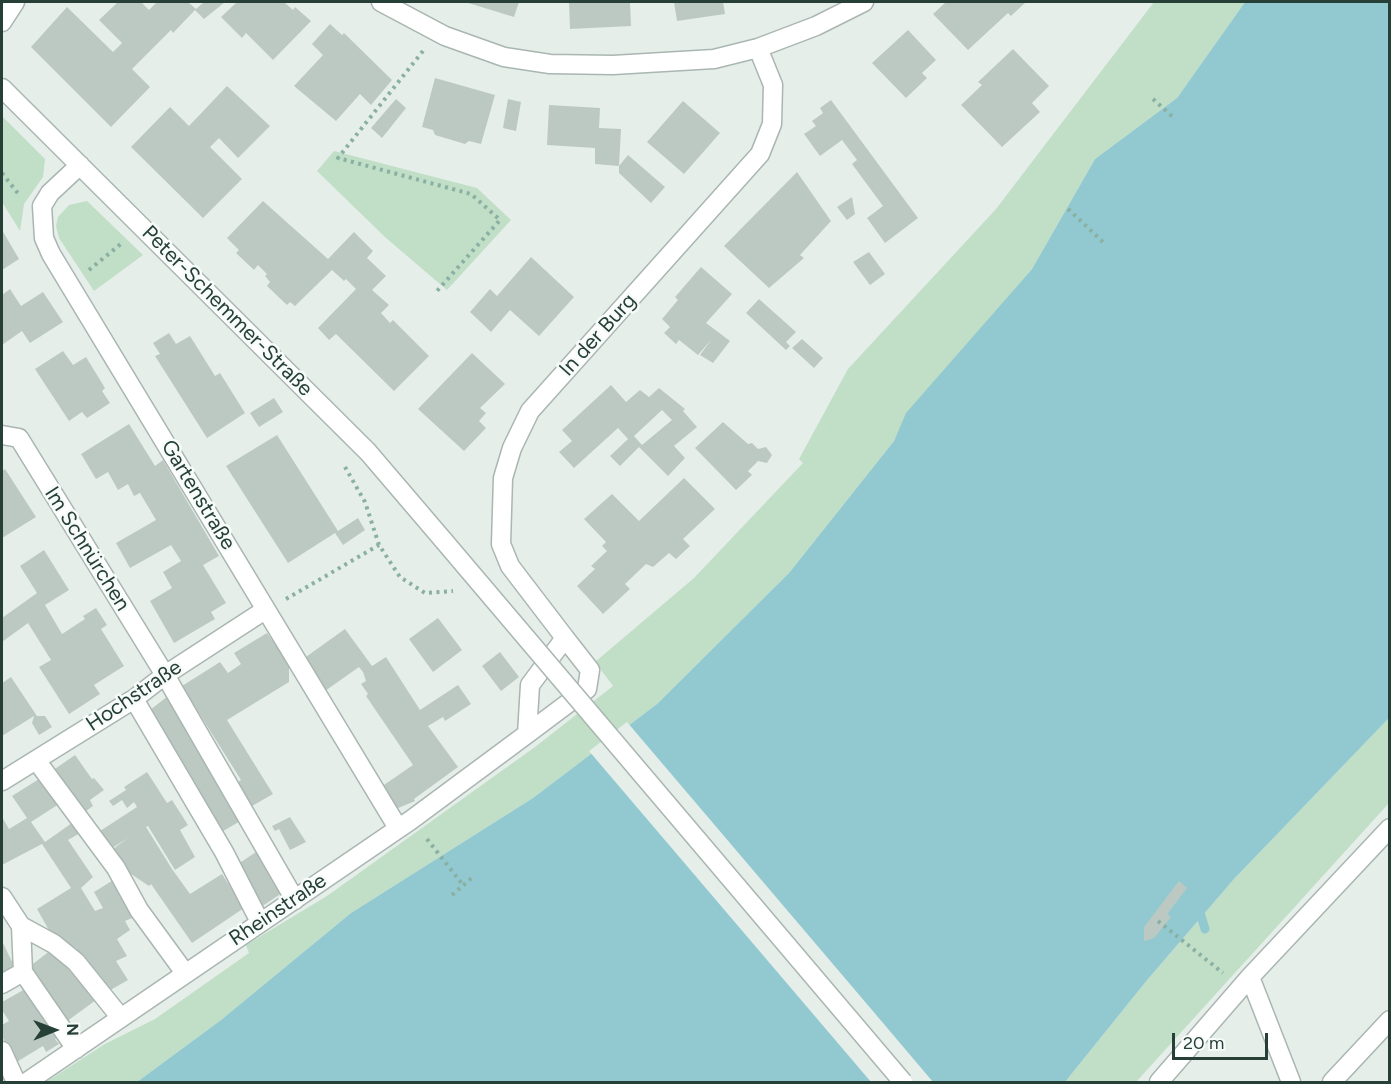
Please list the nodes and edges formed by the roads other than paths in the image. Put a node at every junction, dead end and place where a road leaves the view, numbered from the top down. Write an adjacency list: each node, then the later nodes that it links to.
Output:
1 (15, 2): 4 (street)
2 (381, 2): 5 (street)
3 (864, 2): 5 (street)
4 (2, 22)
5 (758, 48): 10 (street, In der Burg)
6 (2, 88): 7 (street, Peter-Schemmer-Straße)
7 (80, 165): 9 (street, Gartenstraße); 32 (street, Peter-Schemmer-Straße, bridge)
8 (2, 435): 11 (street, Im Schnürchen)
9 (271, 607): 11 (street, Hochstraße); 16 (street, Gartenstraße)
10 (565, 638): 13 (street); 13 (street, Rheinstraße)
11 (165, 675): 12 (street, Hochstraße); 19 (street, Im Schnürchen)
12 (134, 699): 14 (street, Hochstraße); 20 (street)
13 (527, 734): 16 (street, Rheinstraße)
14 (36, 760): 15 (street, Hochstraße); 23 (street)
15 (2, 781)
16 (405, 824): 19 (street, Rheinstraße)
17 (1389, 828): 24 (street)
18 (2, 897): 21 (street)
19 (295, 900): 20 (street, Rheinstraße)
20 (260, 922): 23 (street, Rheinstraße)
21 (21, 926): 22 (street); 26 (street)
22 (23, 972): 25 (street); 28 (street)
23 (185, 973): 26 (street, Rheinstraße)
24 (1245, 982): 33 (street); 34 (street)
25 (2, 984)
26 (121, 1018): 28 (street, Rheinstraße)
27 (1389, 1020): 35 (street)
28 (76, 1049): 31 (street, Rheinstraße)
29 (2, 1051): 30 (street)
30 (16, 1083)
31 (27, 1083)
32 (903, 1083)
33 (1159, 1083)
34 (1292, 1083)
35 (1332, 1083)

